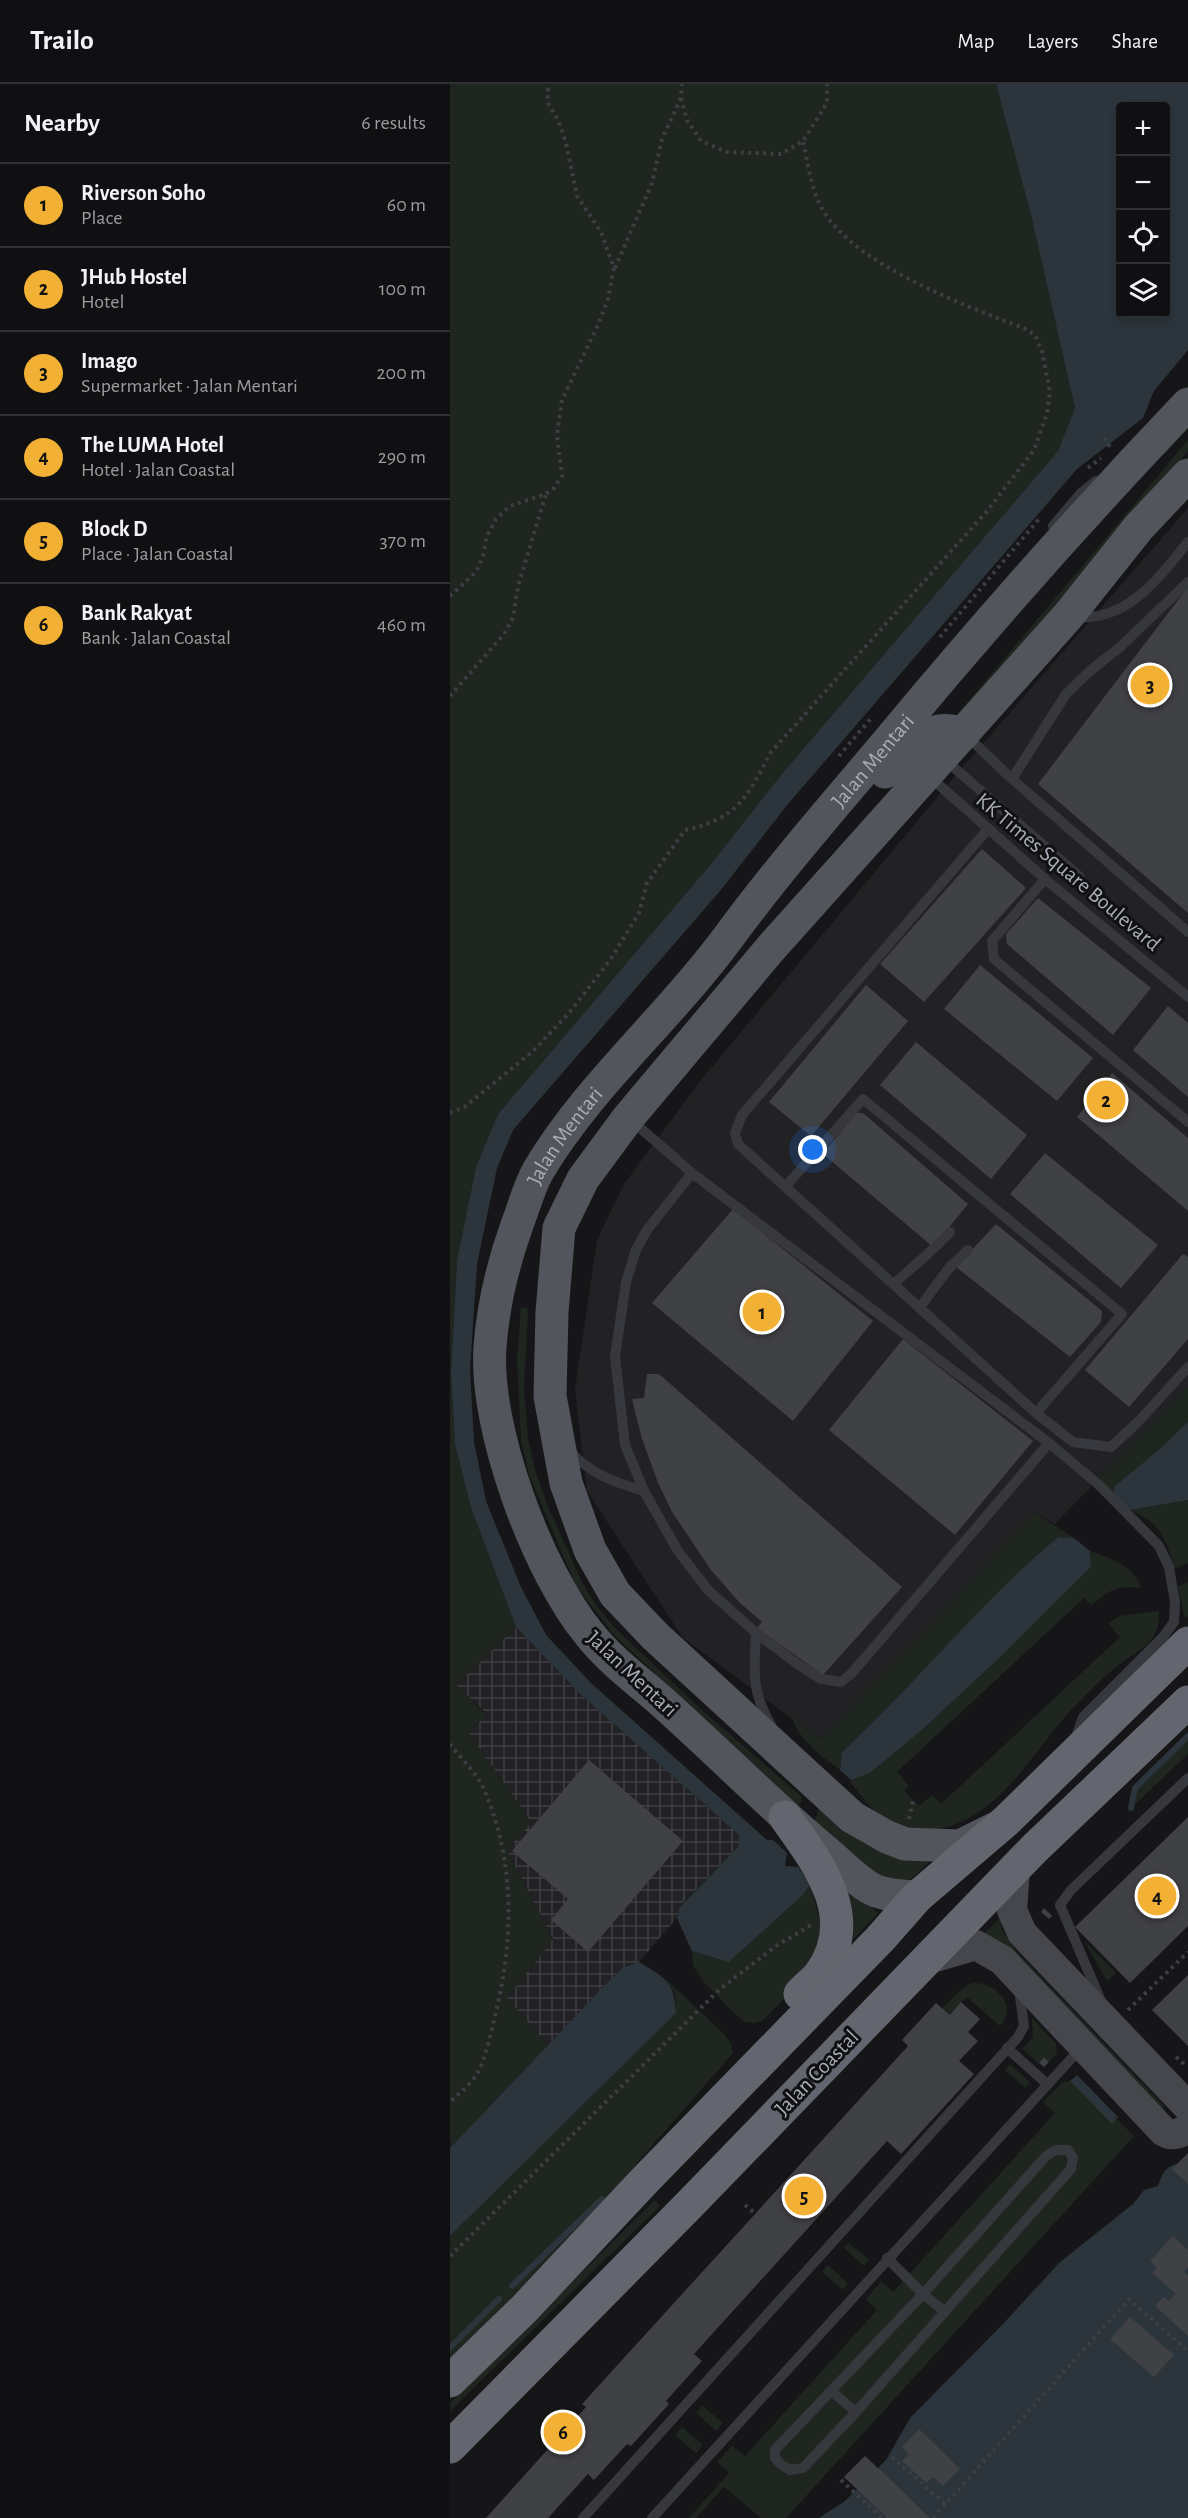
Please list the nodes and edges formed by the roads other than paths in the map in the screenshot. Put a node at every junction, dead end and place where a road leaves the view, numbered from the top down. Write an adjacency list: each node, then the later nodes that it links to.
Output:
1 (1188, 404): 3 (lane); 14 (main road, Jalan Mentari)
2 (1188, 475): 6 (main road, Jalan Mentari)
3 (1042, 539)
4 (1188, 542): 6 (lane)
5 (1188, 582): 9 (lane)
6 (1068, 616): 7 (main road, Jalan Mentari)
7 (964, 733): 8 (main road, Jalan Mentari); 9 (lane, KK Times Square Boulevard); 14 (main road)
8 (934, 765): 10 (lane, KK Times Square Boulevard); 12 (lane); 18 (main road, Jalan Mentari)
9 (1012, 779): 15 (lane, KK Times Square Boulevard)
10 (988, 829): 13 (lane, KK Times Square Boulevard); 21 (lane)
11 (779, 854): 16 (lane)
12 (1080, 877)
13 (1046, 879): 17 (lane, KK Times Square Boulevard); 19 (lane)
14 (768, 885): 16 (main road, Jalan Mentari)
15 (1188, 932)
16 (713, 958): 25 (main road, Jalan Mentari)
17 (1188, 997)
18 (628, 1118): 20 (lane); 27 (main road, Jalan Mentari)
19 (1188, 1122)
20 (692, 1173): 31 (lane); 32 (lane)
21 (786, 1186): 24 (lane); 29 (lane)
22 (950, 1232): 24 (lane)
23 (968, 1250): 26 (lane)
24 (894, 1284): 26 (lane)
25 (498, 1291): 27 (main road); 40 (main road, Jalan Mentari)
26 (920, 1307): 29 (lane)
27 (552, 1312): 30 (main road, Jalan Mentari)
28 (1188, 1367): 29 (lane)
29 (1036, 1413)
30 (556, 1435): 32 (lane); 35 (main road, Jalan Mentari)
31 (1049, 1443): 33 (lane); 37 (lane)
32 (644, 1491): 33 (lane)
33 (756, 1634): 38 (lane)
34 (1188, 1643): 37 (highway, Jalan Coastal)
35 (699, 1676): 38 (main road, Jalan Mentari); 40 (main road)
36 (1188, 1702): 42 (highway, Jalan Coastal)
37 (1069, 1758): 41 (highway, Jalan Coastal)
38 (802, 1772): 41 (main road, Jalan Mentari)
39 (1188, 1778): 46 (lane)
40 (785, 1817): 43 (main road, Jalan Mentari); 54 (highway)
41 (1006, 1821): 43 (highway, Jalan Coastal)
42 (1025, 1859): 43 (highway); 44 (highway, Jalan Coastal); 46 (street)
43 (917, 1897): 54 (highway, Jalan Coastal)
44 (928, 1959): 45 (street); 61 (highway, Jalan Coastal)
45 (1016, 1973): 47 (street); 48 (lane)
46 (1120, 2019): 49 (street)
47 (1083, 2045): 50 (lane); 53 (street)
48 (1007, 2048): 50 (lane); 62 (lane)
49 (1155, 2072): 51 (street); 52 (street)
50 (1046, 2083): 55 (lane)
51 (1188, 2090)
52 (1188, 2107)
53 (1188, 2128)
54 (646, 2179): 58 (highway, Jalan Coastal)
55 (887, 2258): 56 (lane); 63 (lane)
56 (923, 2294): 57 (lane); 57 (lane); 59 (lane)
57 (945, 2312): 60 (lane)
58 (450, 2381)
59 (831, 2391): 60 (lane); 60 (lane)
60 (856, 2412)
61 (450, 2447)
62 (583, 2518)
63 (652, 2518)

